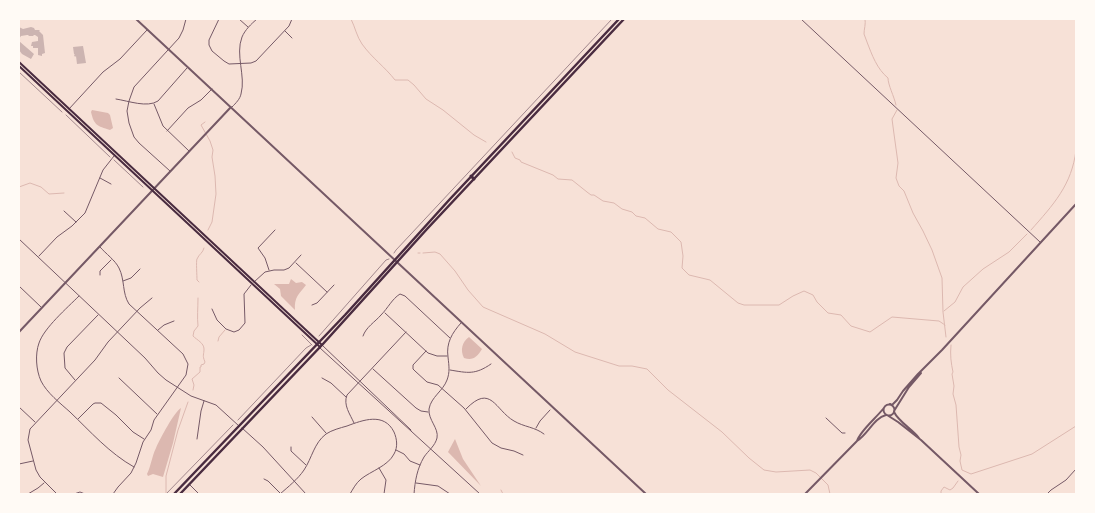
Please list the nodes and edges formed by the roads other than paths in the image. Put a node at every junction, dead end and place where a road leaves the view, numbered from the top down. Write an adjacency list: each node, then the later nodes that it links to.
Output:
1 (136, 19): 11 (street)
2 (186, 19): 14 (street)
3 (219, 19): 16 (street)
4 (239, 19): 10 (street)
5 (257, 19): 10 (street)
6 (292, 19): 12 (street)
7 (619, 19): 29 (main road)
8 (624, 19): 29 (main road)
9 (800, 19): 38 (street)
10 (248, 28): 16 (street)
11 (148, 30): 14 (street); 24 (street)
12 (285, 30): 13 (street); 16 (street)
13 (292, 38)
14 (168, 49): 18 (street); 21 (street)
15 (19, 62): 24 (main road)
16 (240, 64): 23 (street)
17 (19, 66): 24 (main road)
18 (188, 68): 19 (street); 22 (street)
19 (212, 89): 23 (street); 25 (street)
20 (116, 99): 21 (street)
21 (129, 101): 22 (street); 28 (street)
22 (153, 104): 25 (street)
23 (231, 107): 26 (street); 43 (street)
24 (68, 110): 27 (main road); 32 (main road)
25 (167, 131): 26 (street)
26 (189, 152): 28 (street)
27 (114, 157): 30 (street); 32 (main road)
28 (171, 172): 32 (street)
29 (473, 177): 43 (main road)
30 (99, 178): 31 (street); 35 (street)
31 (111, 184)
32 (154, 190): 39 (street); 50 (main road)
33 (1076, 204): 38 (street)
34 (64, 211): 35 (street)
35 (76, 222): 41 (street)
36 (275, 230): 46 (street)
37 (19, 239): 41 (street)
38 (1041, 242): 76 (street)
39 (99, 247): 42 (street); 49 (street)
40 (301, 255): 44 (street)
41 (38, 257): 49 (street)
42 (112, 259): 47 (street); 48 (street)
43 (395, 259): 63 (street); 70 (main road)
44 (295, 262): 46 (street); 53 (street)
45 (140, 269): 48 (street)
46 (269, 271): 50 (street)
47 (100, 275)
48 (123, 281): 59 (street)
49 (65, 282): 54 (street); 57 (street)
50 (253, 283): 58 (street); 70 (main road)
51 (334, 285): 53 (street)
52 (19, 286): 57 (street)
53 (327, 292): 56 (street)
54 (79, 296): 61 (street); 85 (street)
55 (152, 298): 59 (street)
56 (312, 305)
57 (42, 308): 65 (street)
58 (212, 309)
59 (137, 312): 64 (street); 66 (street)
60 (384, 312): 67 (street); 68 (street); 69 (street)
61 (98, 314): 66 (street); 79 (street)
62 (174, 321): 64 (street)
63 (462, 322): 69 (street); 143 (street)
64 (158, 330): 82 (street)
65 (19, 332)
66 (117, 332): 79 (street); 82 (street)
67 (406, 332): 71 (street); 74 (street)
68 (363, 336)
69 (450, 338): 72 (street)
70 (320, 345): 80 (street); 81 (street); 102 (main road); 103 (main road)
71 (426, 351): 72 (street); 83 (street)
72 (448, 356): 75 (street)
73 (491, 364): 75 (street)
74 (373, 368): 80 (street); 93 (street)
75 (450, 370): 83 (street)
76 (922, 371): 87 (street); 92 (street)
77 (120, 378): 94 (street)
78 (322, 378): 84 (street)
79 (75, 380): 85 (street)
80 (361, 381): 81 (street); 108 (street)
81 (359, 383): 84 (street); 108 (street)
82 (177, 387): 86 (street); 94 (street)
83 (442, 389): 90 (street); 93 (street)
84 (346, 397): 100 (street)
85 (57, 400): 98 (street); 99 (street)
86 (204, 400): 102 (street); 109 (street)
87 (890, 404): 89 (street); 92 (street)
88 (19, 407): 99 (street)
89 (883, 409): 95 (street); 101 (street)
90 (466, 410): 104 (street); 115 (street)
91 (550, 410): 104 (street)
92 (894, 411): 95 (street); 111 (street)
93 (429, 412): 113 (street)
94 (158, 414): 110 (street)
95 (886, 415): 101 (street); 111 (street)
96 (312, 417): 106 (street)
97 (826, 418): 105 (street)
98 (78, 420): 110 (street); 118 (street)
99 (35, 422): 116 (street)
100 (354, 423): 106 (street); 114 (street)
101 (872, 424): 144 (street)
102 (240, 426): 103 (street); 133 (main road)
103 (243, 429): 124 (street); 127 (main road)
104 (536, 429): 107 (street)
105 (845, 433)
106 (326, 434): 119 (street)
107 (544, 434)
108 (419, 438): 113 (street)
109 (197, 439)
110 (144, 440): 118 (street)
111 (921, 440): 145 (street)
112 (291, 447): 119 (street)
113 (431, 449): 120 (street); 142 (street)
114 (396, 450): 120 (street); 121 (street)
115 (523, 456)
116 (33, 460): 117 (street); 125 (street)
117 (19, 464)
118 (134, 466): 132 (street)
119 (306, 466): 124 (street)
120 (420, 466): 126 (street)
121 (379, 468): 138 (street); 139 (street)
122 (1076, 469): 146 (street)
123 (264, 480): 136 (street)
124 (294, 481): 136 (street); 137 (street)
125 (44, 482): 128 (street); 129 (street)
126 (415, 482): 140 (street); 141 (street)
127 (189, 485): 134 (main road); 135 (street)
128 (28, 494)
129 (57, 494)
130 (74, 494): 131 (street)
131 (85, 494)
132 (113, 494)
133 (174, 494)
134 (180, 494)
135 (199, 494)
136 (280, 494)
137 (306, 494)
138 (350, 494)
139 (384, 494)
140 (414, 494)
141 (450, 494)
142 (480, 494)
143 (646, 494)
144 (805, 494)
145 (979, 494)
146 (1047, 494)

